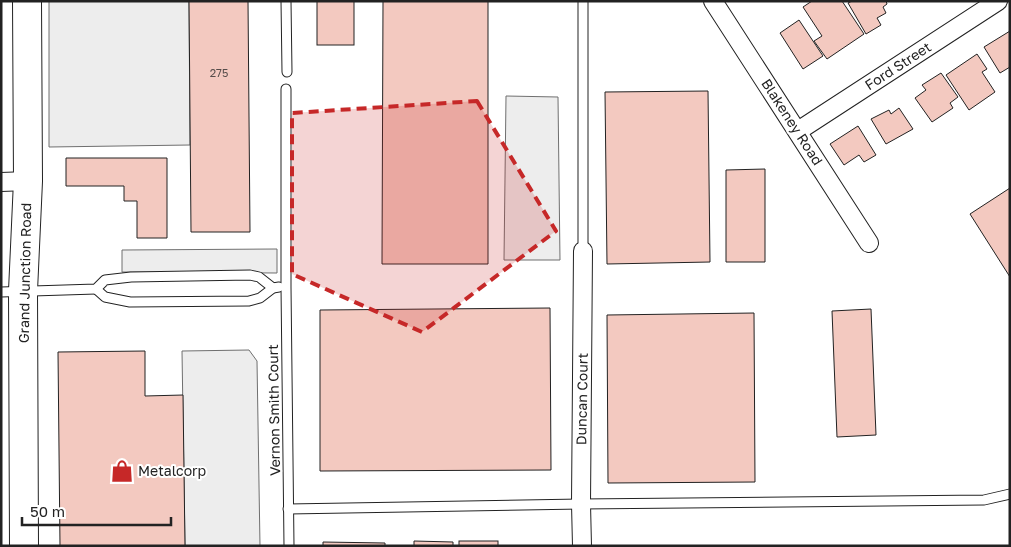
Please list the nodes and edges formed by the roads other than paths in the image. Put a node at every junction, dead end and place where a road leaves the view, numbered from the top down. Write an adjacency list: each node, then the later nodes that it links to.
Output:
1 (27, 1): 9 (highway, Grand Junction Road)
2 (286, 1): 6 (lane)
3 (583, 1): 12 (lane)
4 (713, 1): 8 (street, Blakeney Road)
5 (998, 1): 8 (street, Ford Street)
6 (287, 72)
7 (286, 90): 13 (lane, Vernon Smith Court)
8 (798, 131): 11 (street, Blakeney Road)
9 (28, 181): 10 (street); 16 (highway, Grand Junction Road)
10 (1, 182)
11 (869, 242)
12 (584, 252): 18 (street, Duncan Court)
13 (286, 287): 14 (lane); 19 (lane, Vernon Smith Court)
14 (273, 288): 15 (lane); 15 (lane)
15 (96, 289): 16 (lane)
16 (12, 292): 20 (highway, Grand Junction Road)
17 (1010, 494): 18 (lane)
18 (581, 504): 19 (lane); 22 (street, Duncan Court)
19 (288, 509): 21 (lane, Vernon Smith Court)
20 (24, 546)
21 (288, 546)
22 (582, 546)

